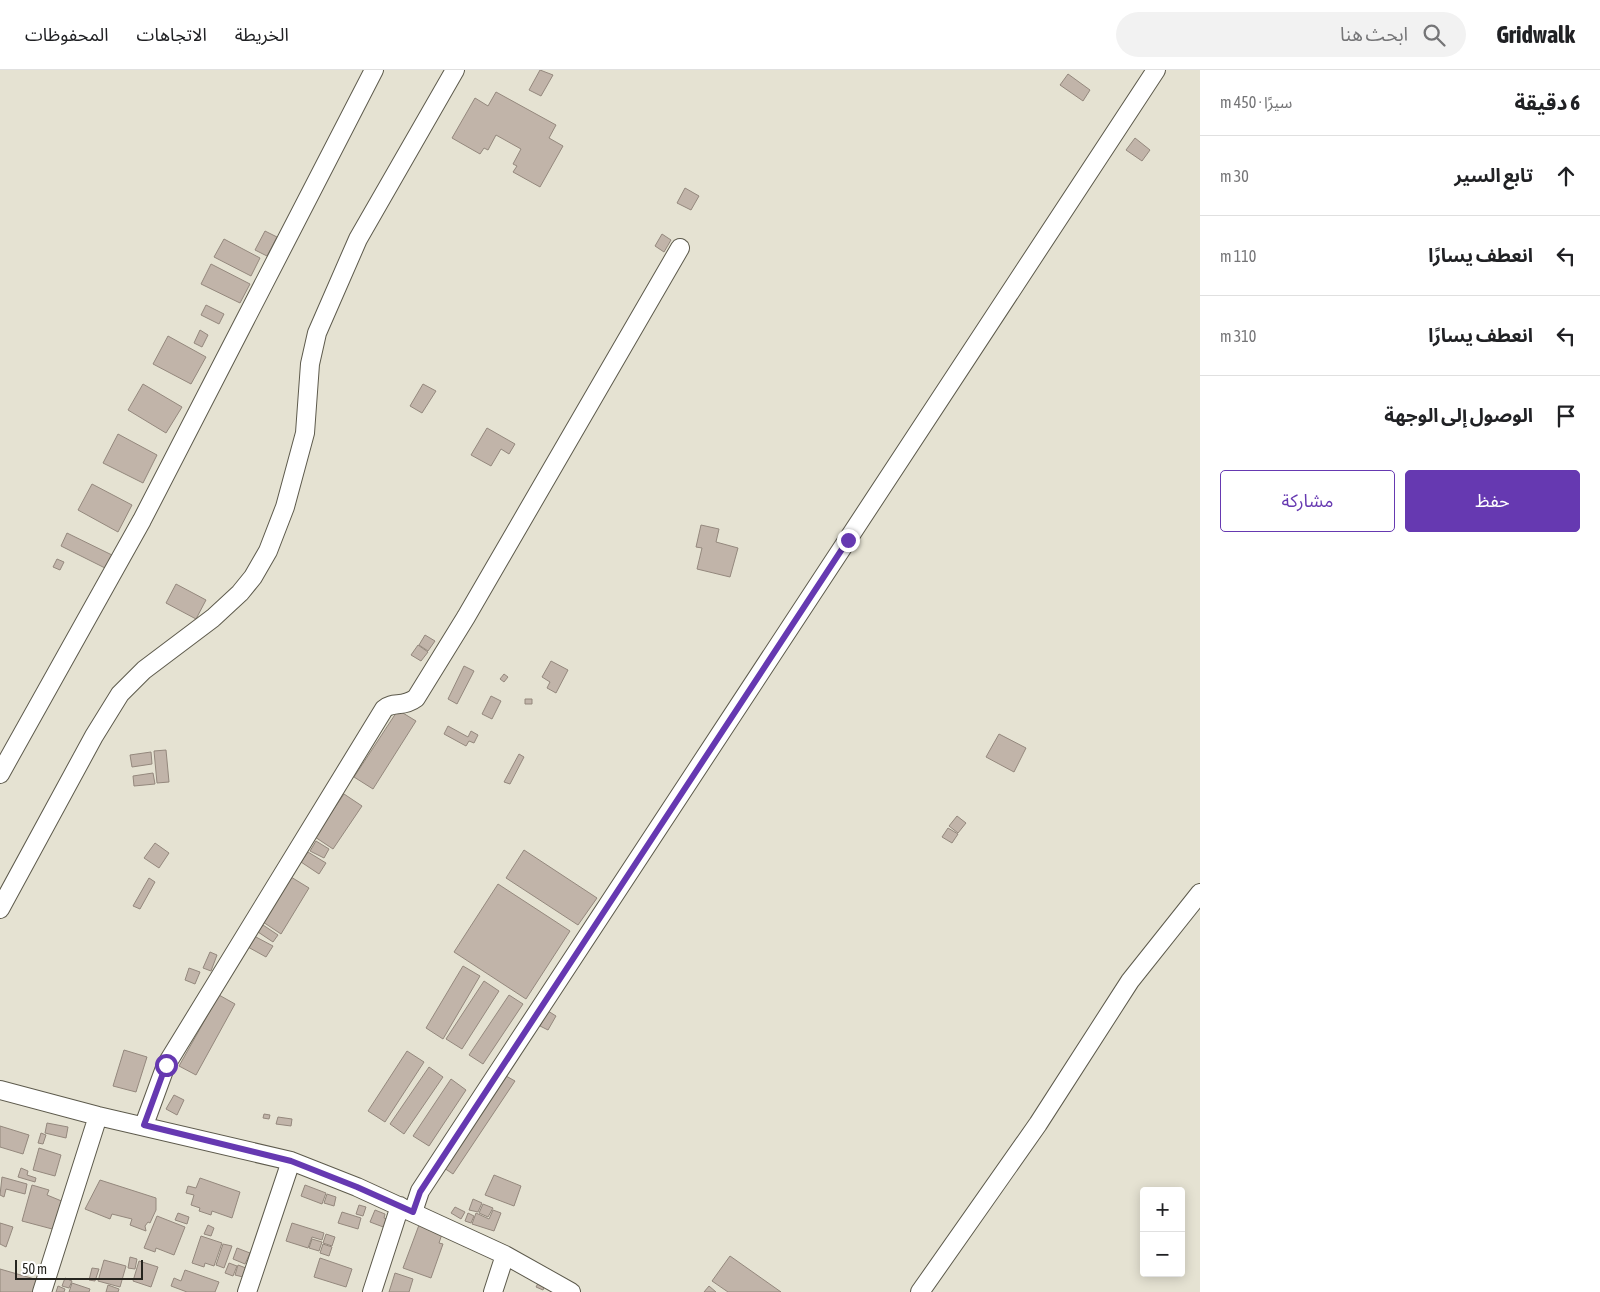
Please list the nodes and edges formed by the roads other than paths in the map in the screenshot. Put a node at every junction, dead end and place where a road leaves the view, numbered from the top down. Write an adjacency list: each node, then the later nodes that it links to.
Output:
1 (374, 70): 5 (street)
2 (455, 70): 7 (street)
3 (1156, 70): 12 (street)
4 (680, 248): 10 (street)
5 (0, 774)
6 (1200, 893): 19 (street)
7 (0, 909)
8 (0, 1090): 9 (street)
9 (98, 1116): 10 (street); 14 (street)
10 (144, 1125): 11 (street)
11 (291, 1161): 12 (street); 15 (street)
12 (406, 1209): 13 (street); 16 (street)
13 (505, 1255): 17 (street); 18 (street)
14 (42, 1292)
15 (248, 1292)
16 (372, 1292)
17 (493, 1292)
18 (571, 1292)
19 (920, 1292)

